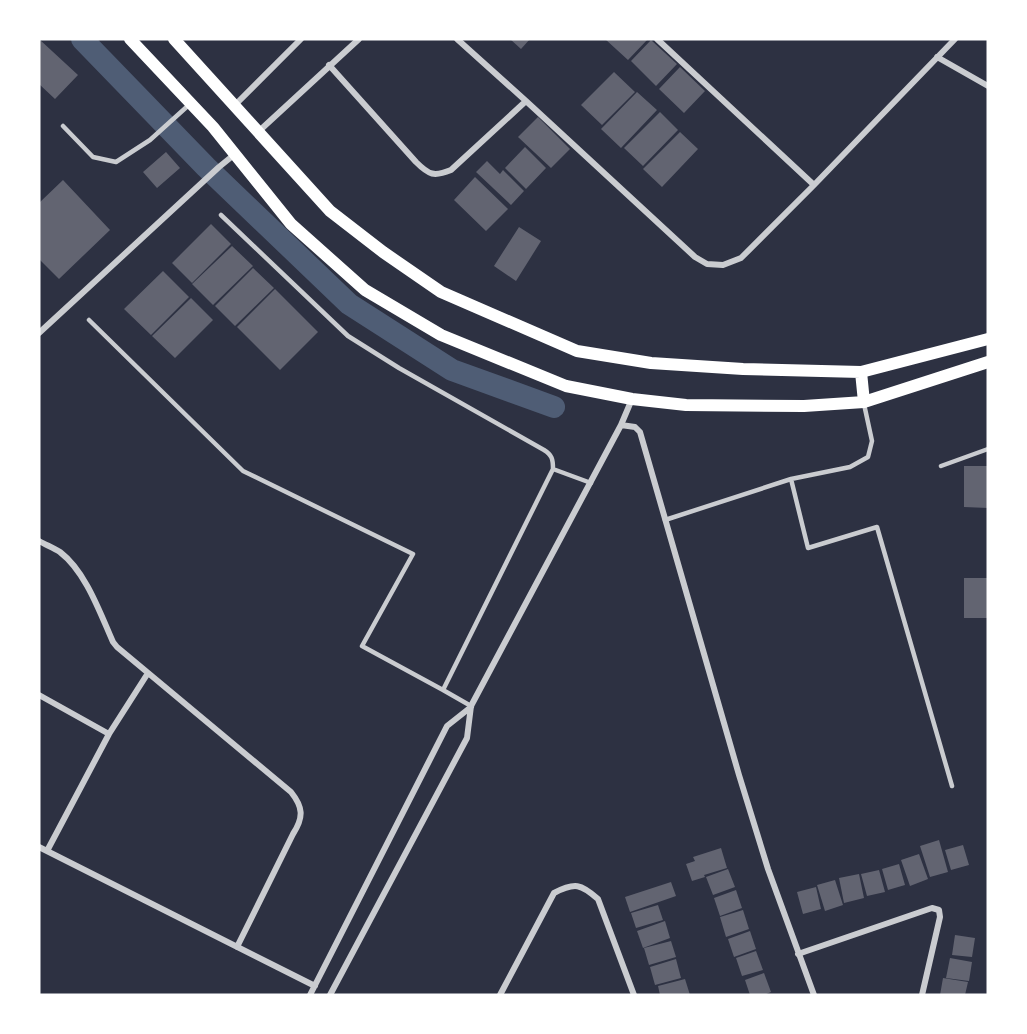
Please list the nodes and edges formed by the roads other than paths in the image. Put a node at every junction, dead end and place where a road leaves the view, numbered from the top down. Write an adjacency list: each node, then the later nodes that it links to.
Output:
1 (130, 39): 12 (main road)
2 (174, 39): 13 (main road)
3 (301, 39): 13 (street)
4 (359, 39): 9 (street)
5 (456, 39): 11 (street)
6 (657, 39): 17 (street)
7 (955, 39): 8 (street)
8 (937, 57): 10 (street); 17 (street)
9 (330, 65): 11 (street); 15 (street)
10 (988, 86)
11 (526, 102): 17 (street)
12 (191, 103): 14 (lane); 16 (main road)
13 (234, 106): 15 (main road)
14 (63, 126)
15 (258, 132): 23 (main road)
16 (235, 154): 20 (street); 24 (main road)
17 (814, 185)
18 (221, 215): 29 (lane)
19 (89, 320): 35 (lane)
20 (39, 333)
21 (988, 339): 23 (main road)
22 (988, 363): 25 (main road)
23 (861, 372): 25 (main road)
24 (632, 399): 25 (main road); 26 (street)
25 (864, 402): 30 (lane)
26 (621, 425): 31 (street); 32 (street)
27 (988, 449): 28 (lane)
28 (941, 466)
29 (553, 469): 31 (lane); 35 (lane)
30 (791, 479): 32 (lane); 39 (lane)
31 (591, 483): 37 (street)
32 (665, 520): 43 (street)
33 (39, 541): 34 (street)
34 (148, 673): 38 (street); 42 (street)
35 (443, 690): 37 (lane)
36 (39, 694): 38 (street)
37 (471, 706): 44 (street); 46 (street)
38 (110, 734): 41 (street)
39 (952, 786)
40 (39, 847): 41 (street)
41 (47, 851): 42 (street)
42 (237, 947): 44 (street)
43 (798, 954): 49 (street); 50 (street)
44 (315, 986): 45 (street)
45 (310, 995)
46 (330, 995)
47 (500, 995): 48 (street)
48 (634, 995)
49 (813, 995)
50 (922, 995)

